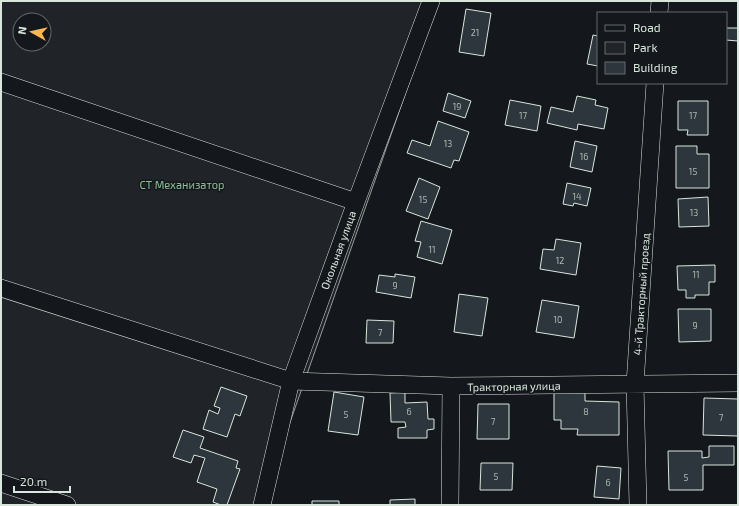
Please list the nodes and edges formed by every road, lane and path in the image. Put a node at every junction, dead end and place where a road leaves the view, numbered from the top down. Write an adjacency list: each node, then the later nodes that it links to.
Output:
1 (431, 1): 6 (street, Окольная улица)
2 (660, 1): 3 (street)
3 (659, 12)
4 (1, 82): 6 (street)
5 (655, 84): 10 (street, 4-й Тракторный проезд)
6 (356, 202): 8 (street, Окольная улица)
7 (1, 288): 8 (street, Тракторная улица)
8 (291, 382): 11 (street, Тракторная улица); 14 (street, Окольная улица)
9 (738, 383): 10 (street, Тракторная улица)
10 (635, 384): 11 (street, Тракторная улица); 16 (street, 4-й Тракторный проезд)
11 (451, 386): 15 (street)
12 (1, 483): 13 (street)
13 (67, 505)
14 (262, 505)
15 (450, 505)
16 (638, 505)

